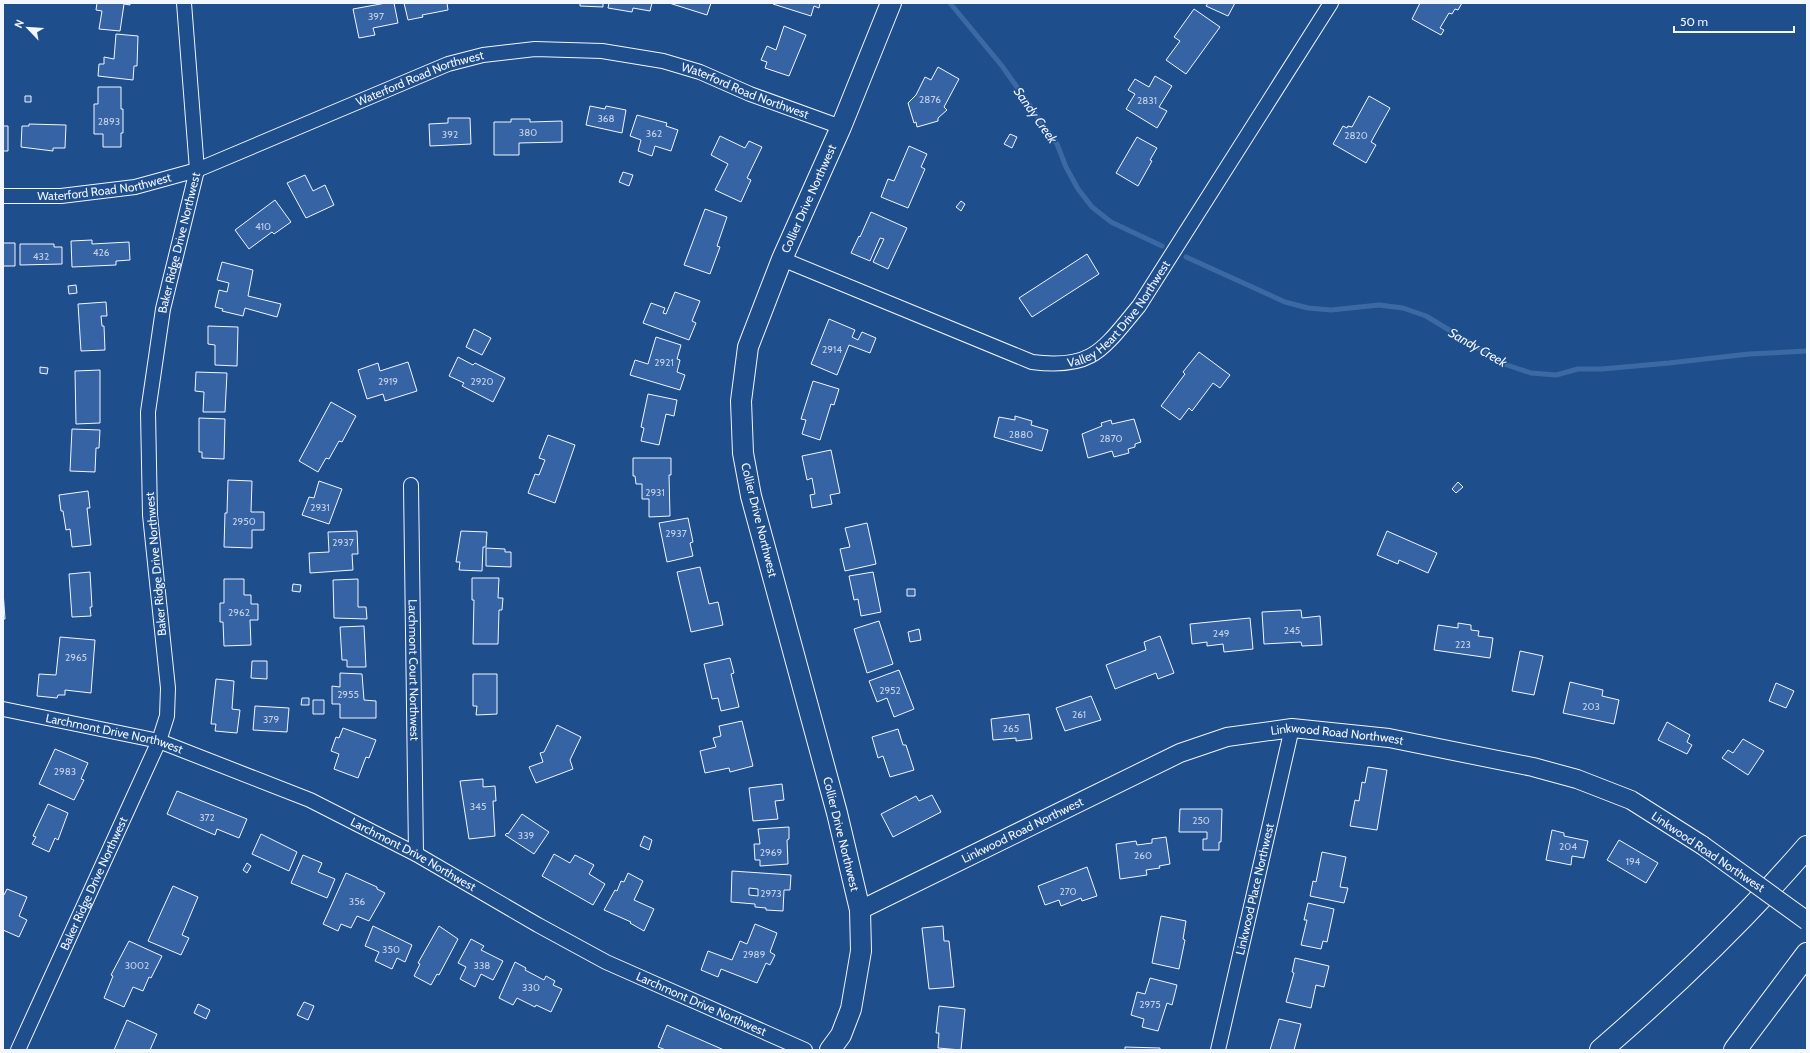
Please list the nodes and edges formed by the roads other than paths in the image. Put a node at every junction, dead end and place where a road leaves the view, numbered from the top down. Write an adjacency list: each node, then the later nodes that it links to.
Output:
1 (184, 3): 5 (street, Baker Ridge Drive Northwest)
2 (892, 3): 4 (main road, Collier Drive Northwest)
3 (1331, 3): 7 (street, Valley Heart Drive Northwest)
4 (841, 127): 5 (street, Waterford Road Northwest); 7 (main road, Collier Drive Northwest)
5 (197, 170): 6 (street, Waterford Road Northwest); 11 (street, Baker Ridge Drive Northwest)
6 (3, 196)
7 (782, 259): 14 (main road, Collier Drive Northwest)
8 (411, 485): 13 (street, Larchmont Court Northwest)
9 (3, 709): 11 (street, Larchmont Drive Northwest)
10 (1292, 728): 14 (street, Linkwood Road Northwest); 15 (street, Linkwood Road Northwest, bridge); 21 (street, Linkwood Place Northwest)
11 (160, 742): 13 (street, Larchmont Drive Northwest); 18 (street, Baker Ridge Drive Northwest)
12 (1807, 847): 22 (highway)
13 (416, 854): 19 (street, Larchmont Drive Northwest)
14 (860, 910): 20 (main road, Collier Drive Northwest)
15 (1807, 921)
16 (1807, 954): 23 (highway)
17 (1807, 960): 24 (highway)
18 (18, 1050)
19 (806, 1050)
20 (830, 1050)
21 (1218, 1050)
22 (1600, 1050)
23 (1735, 1050)
24 (1751, 1050)

